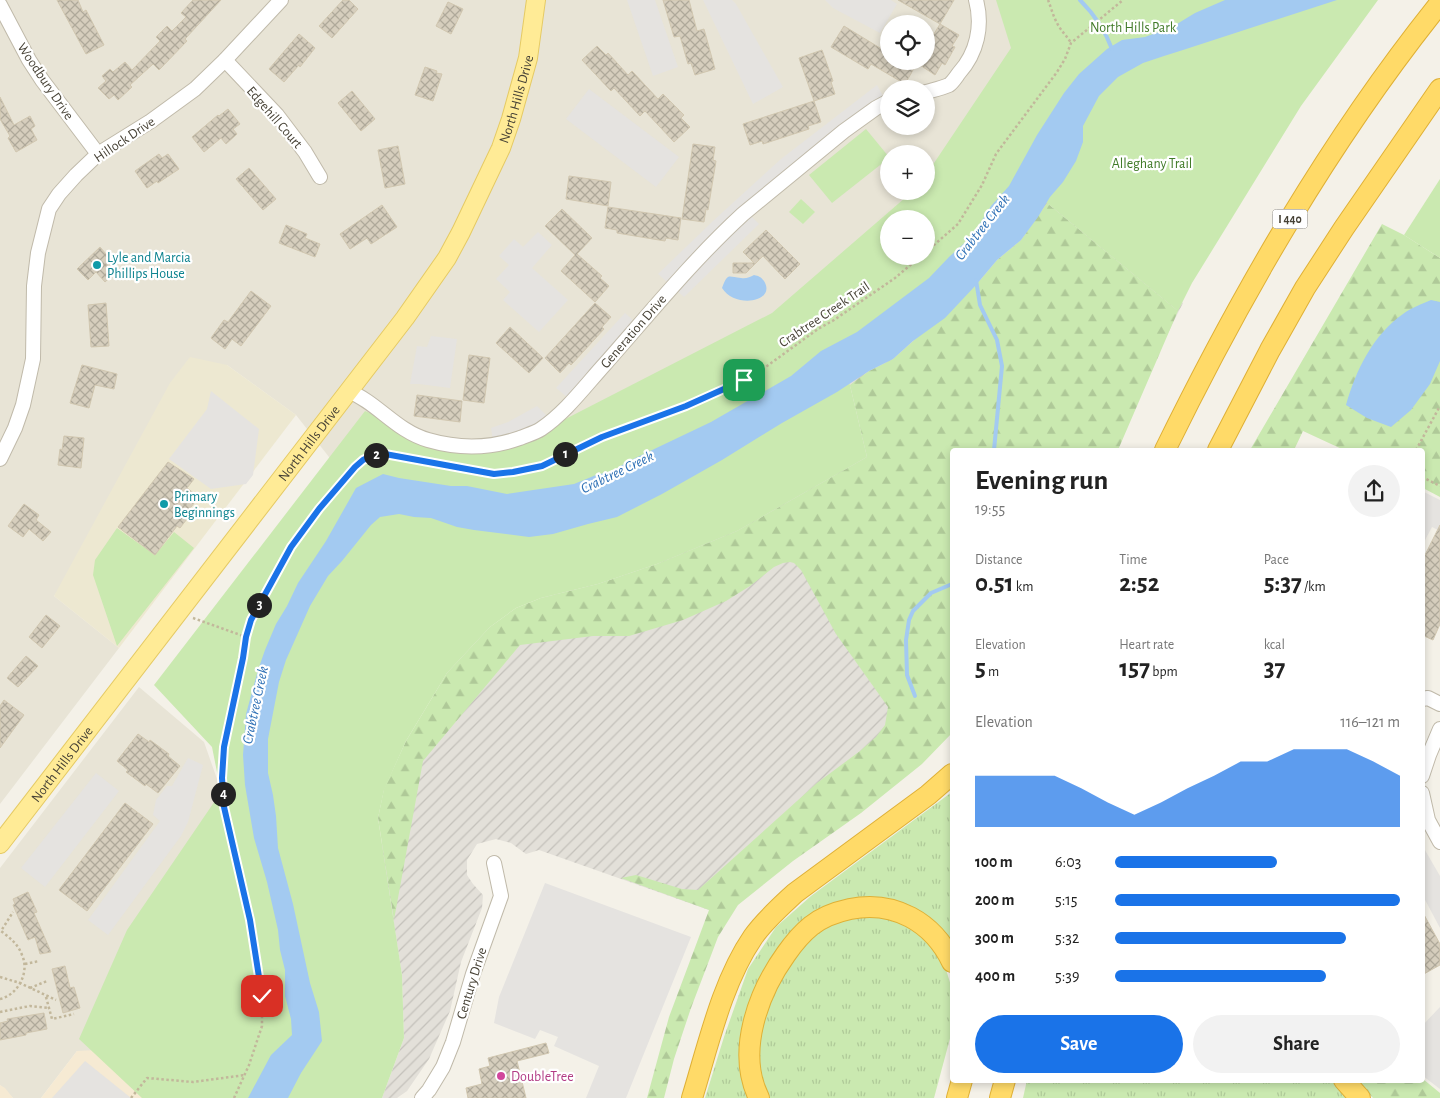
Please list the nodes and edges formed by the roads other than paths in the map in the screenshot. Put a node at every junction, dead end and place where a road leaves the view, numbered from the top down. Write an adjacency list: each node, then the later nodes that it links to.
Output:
1 (281, 0): 6 (street, Hillock Drive)
2 (536, 0): 12 (main road, North Hills Drive)
3 (976, 0): 7 (street)
4 (1440, 4): 13 (highway, I 440)
5 (0, 5): 10 (street, Woodbury Drive)
6 (225, 60): 10 (street, Hillock Drive); 11 (street, Edgehill Court)
7 (935, 89)
8 (1440, 89): 14 (highway)
9 (880, 106): 12 (street, Generation Drive)
10 (98, 154): 15 (street, Hillock Drive)
11 (320, 177)
12 (348, 391): 23 (main road, North Hills Drive)
13 (1166, 448)
14 (1219, 448)
15 (0, 459)
16 (1425, 698): 17 (street)
17 (1440, 704)
18 (1440, 729): 19 (street)
19 (1425, 767)
20 (950, 776): 29 (highway)
21 (1425, 806): 22 (street)
22 (1440, 842)
23 (0, 844)
24 (494, 862): 28 (street, Century Drive)
25 (950, 958): 30 (highway)
26 (1004, 1083): 31 (highway)
27 (1347, 1083): 32 (highway)
28 (422, 1098)
29 (692, 1098)
30 (759, 1098)
31 (1000, 1098)
32 (1360, 1098)

